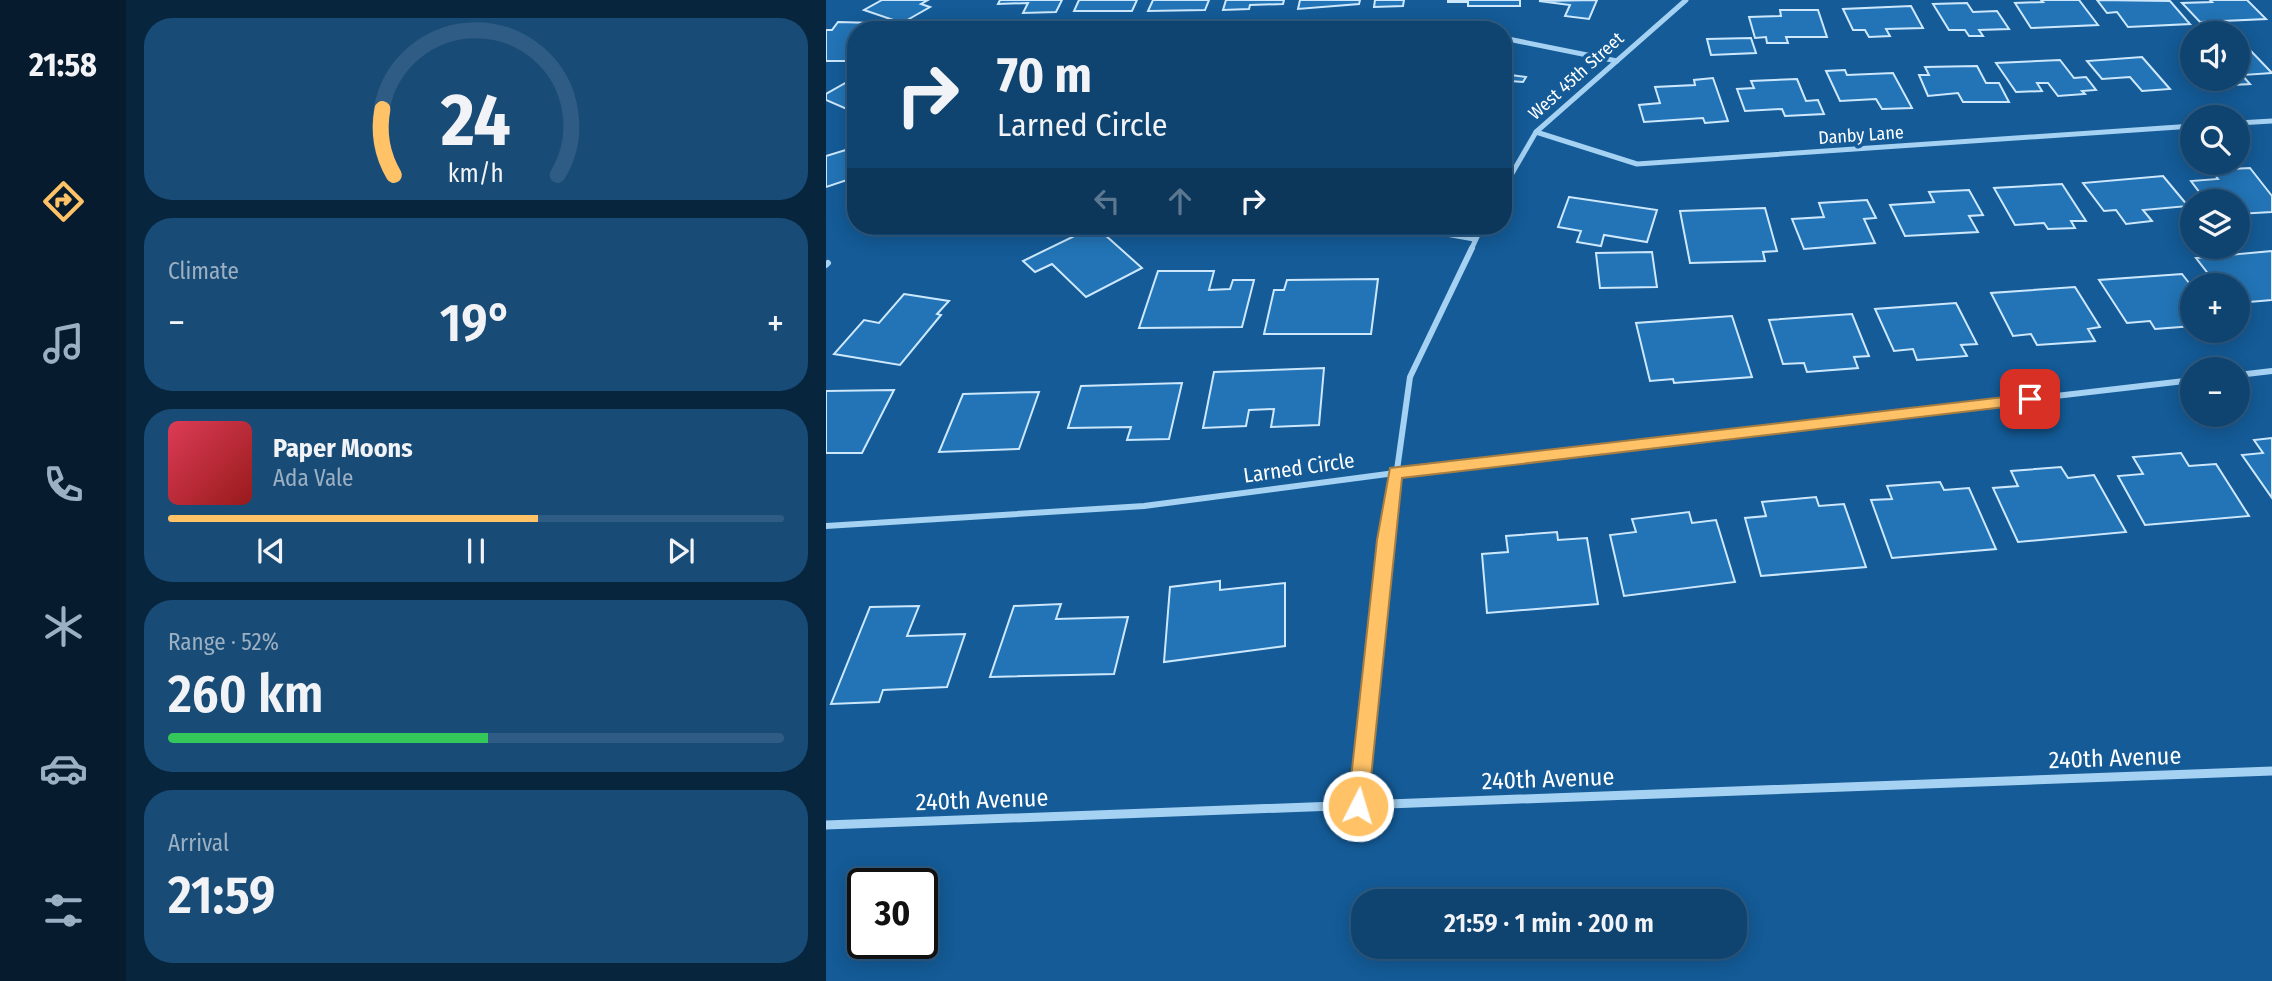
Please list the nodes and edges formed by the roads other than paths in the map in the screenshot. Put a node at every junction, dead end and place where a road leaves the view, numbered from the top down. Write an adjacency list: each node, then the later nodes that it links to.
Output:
1 (1686, 0): 3 (street, West 45th Street)
2 (1512, 40): 3 (street)
3 (1616, 61): 7 (street, West 45th Street)
4 (2272, 121): 5 (street)
5 (2250, 122)
6 (2180, 127): 7 (street, Danby Lane)
7 (1536, 132): 8 (street, West 45th Street)
8 (1512, 173)
9 (1452, 235): 11 (street)
10 (1476, 235): 11 (street)
11 (1474, 239): 15 (street)
12 (2272, 371): 13 (street)
13 (2250, 374)
14 (2180, 381): 15 (street, Larned Circle)
15 (1395, 472): 16 (street, Larned Circle); 18 (street)
16 (826, 526)
17 (2272, 771): 18 (street, 240th Avenue)
18 (1358, 806): 19 (street, 240th Avenue)
19 (826, 825)

